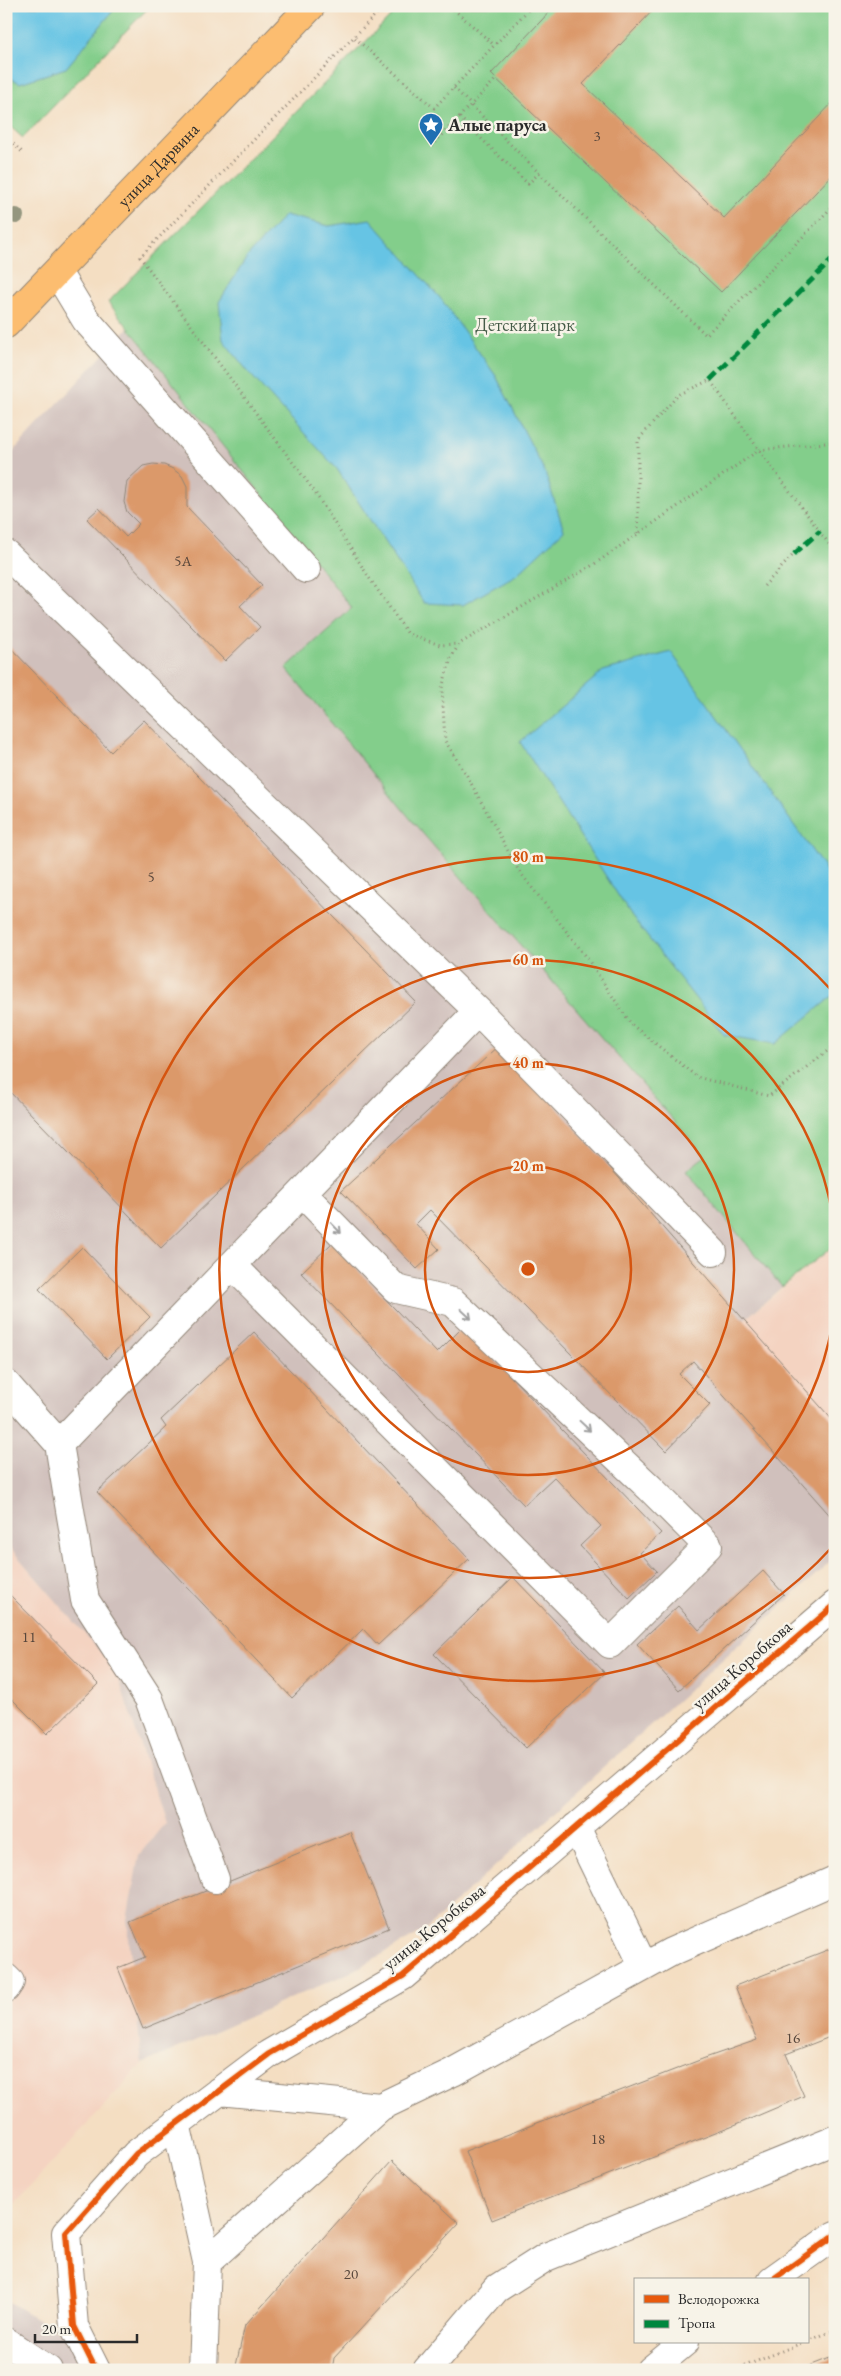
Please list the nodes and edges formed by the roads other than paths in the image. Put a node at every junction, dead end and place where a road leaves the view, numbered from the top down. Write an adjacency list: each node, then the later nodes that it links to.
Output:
1 (311, 6): 2 (main road, улица Дарвина)
2 (57, 272): 3 (main road, улица Дарвина); 5 (street)
3 (7, 320)
4 (6, 554): 6 (street)
5 (306, 569)
6 (478, 1012): 7 (street); 8 (street)
7 (302, 1193): 9 (street); 9 (street, one-way to 9)
8 (713, 1252)
9 (232, 1265): 11 (street)
10 (6, 1384): 11 (street)
11 (59, 1444): 14 (street)
12 (835, 1605): 13 (street, улица Коробкова)
13 (576, 1827): 16 (street); 19 (street, улица Коробкова)
14 (215, 1879)
15 (835, 1880): 16 (street)
16 (644, 1967): 20 (street)
17 (6, 1978): 18 (street)
18 (6, 1988)
19 (220, 2091): 20 (street); 21 (street, улица Коробкова)
20 (380, 2107): 24 (street)
21 (176, 2123): 24 (street); 29 (street, улица Коробкова)
22 (835, 2140): 31 (street)
23 (835, 2235): 25 (street)
24 (207, 2262): 30 (street)
25 (775, 2278)
26 (6, 2342): 28 (street)
27 (683, 2344): 32 (street)
28 (48, 2370)
29 (96, 2370)
30 (202, 2370)
31 (427, 2370)
32 (652, 2370)

